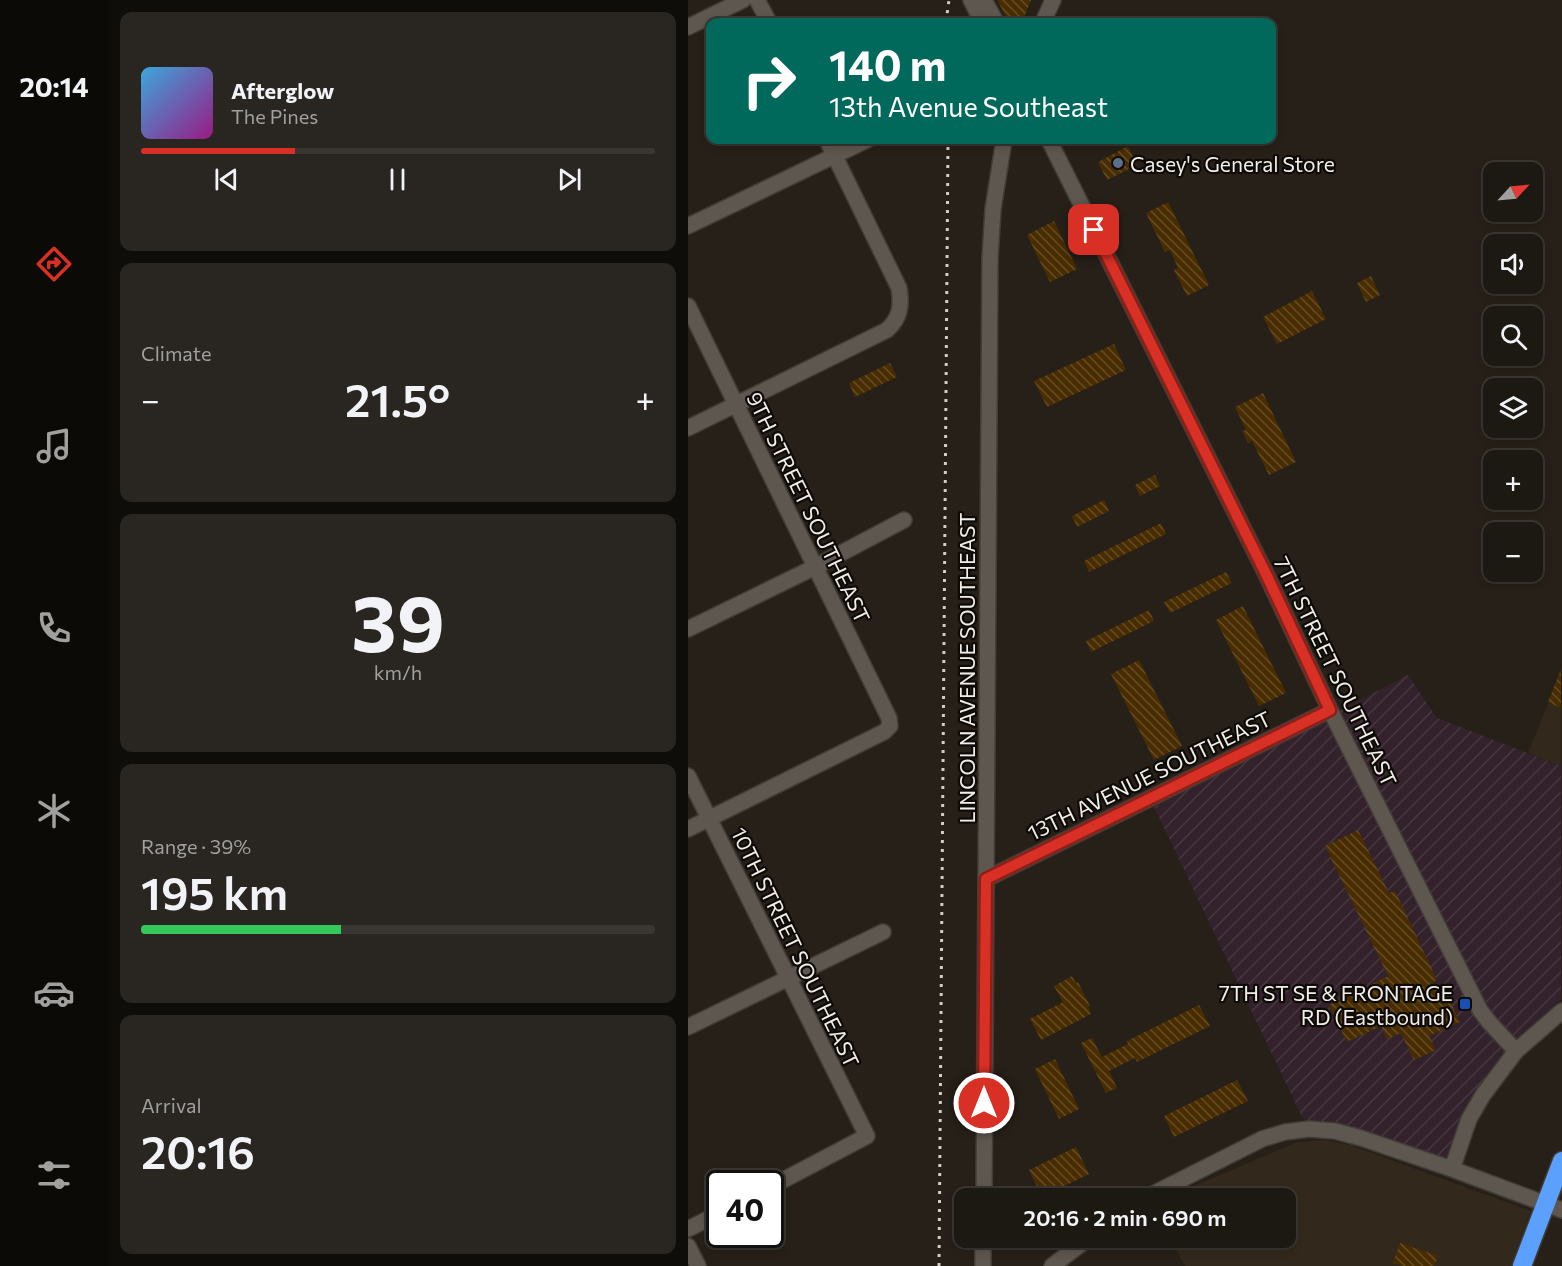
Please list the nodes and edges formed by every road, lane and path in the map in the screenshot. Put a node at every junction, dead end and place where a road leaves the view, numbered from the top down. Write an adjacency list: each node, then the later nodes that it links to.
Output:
1 (743, 0): 6 (street)
2 (757, 0): 8 (street)
3 (971, 0): 9 (street)
4 (985, 0): 10 (street)
5 (1053, 0): 11 (street)
6 (706, 18)
7 (706, 18): 12 (street)
8 (767, 18)
9 (980, 18)
10 (994, 18)
11 (1046, 18)
12 (688, 27)
13 (829, 144): 17 (street)
14 (858, 144): 17 (street)
15 (1003, 144): 29 (street, LINCOLN AVENUE SOUTHEAST)
16 (1051, 144): 25 (street, 7TH STREET SOUTHEAST)
17 (835, 155): 18 (street); 20 (street)
18 (688, 226)
19 (688, 306): 20 (street, 9TH STREET SOUTHEAST)
20 (736, 405): 21 (street); 23 (street, 9TH STREET SOUTHEAST)
21 (688, 428)
22 (904, 520): 23 (street)
23 (815, 567): 24 (street); 27 (street, 9TH STREET SOUTHEAST)
24 (688, 629)
25 (1330, 710): 29 (street, 13TH AVENUE SOUTHEAST); 34 (street, 7TH STREET SOUTHEAST)
26 (688, 776): 27 (street, 10TH STREET SOUTHEAST)
27 (709, 819): 28 (street); 31 (street, 10TH STREET SOUTHEAST)
28 (688, 829)
29 (986, 879): 38 (street, LINCOLN AVENUE SOUTHEAST)
30 (883, 932): 31 (street)
31 (789, 979): 33 (street); 37 (street, 10TH STREET SOUTHEAST)
32 (1561, 1011): 34 (street)
33 (688, 1027)
34 (1516, 1051): 36 (street)
35 (1561, 1161): 40 (highway)
36 (1452, 1169): 39 (street); 40 (street)
37 (784, 1179)
38 (984, 1188)
39 (1165, 1188)
40 (1553, 1207): 49 (highway)
41 (706, 1220): 42 (street)
42 (688, 1229)
43 (688, 1246): 46 (street)
44 (984, 1248): 47 (street)
45 (1076, 1248): 48 (street)
46 (698, 1266)
47 (983, 1266)
48 (1052, 1266)
49 (1522, 1266)

